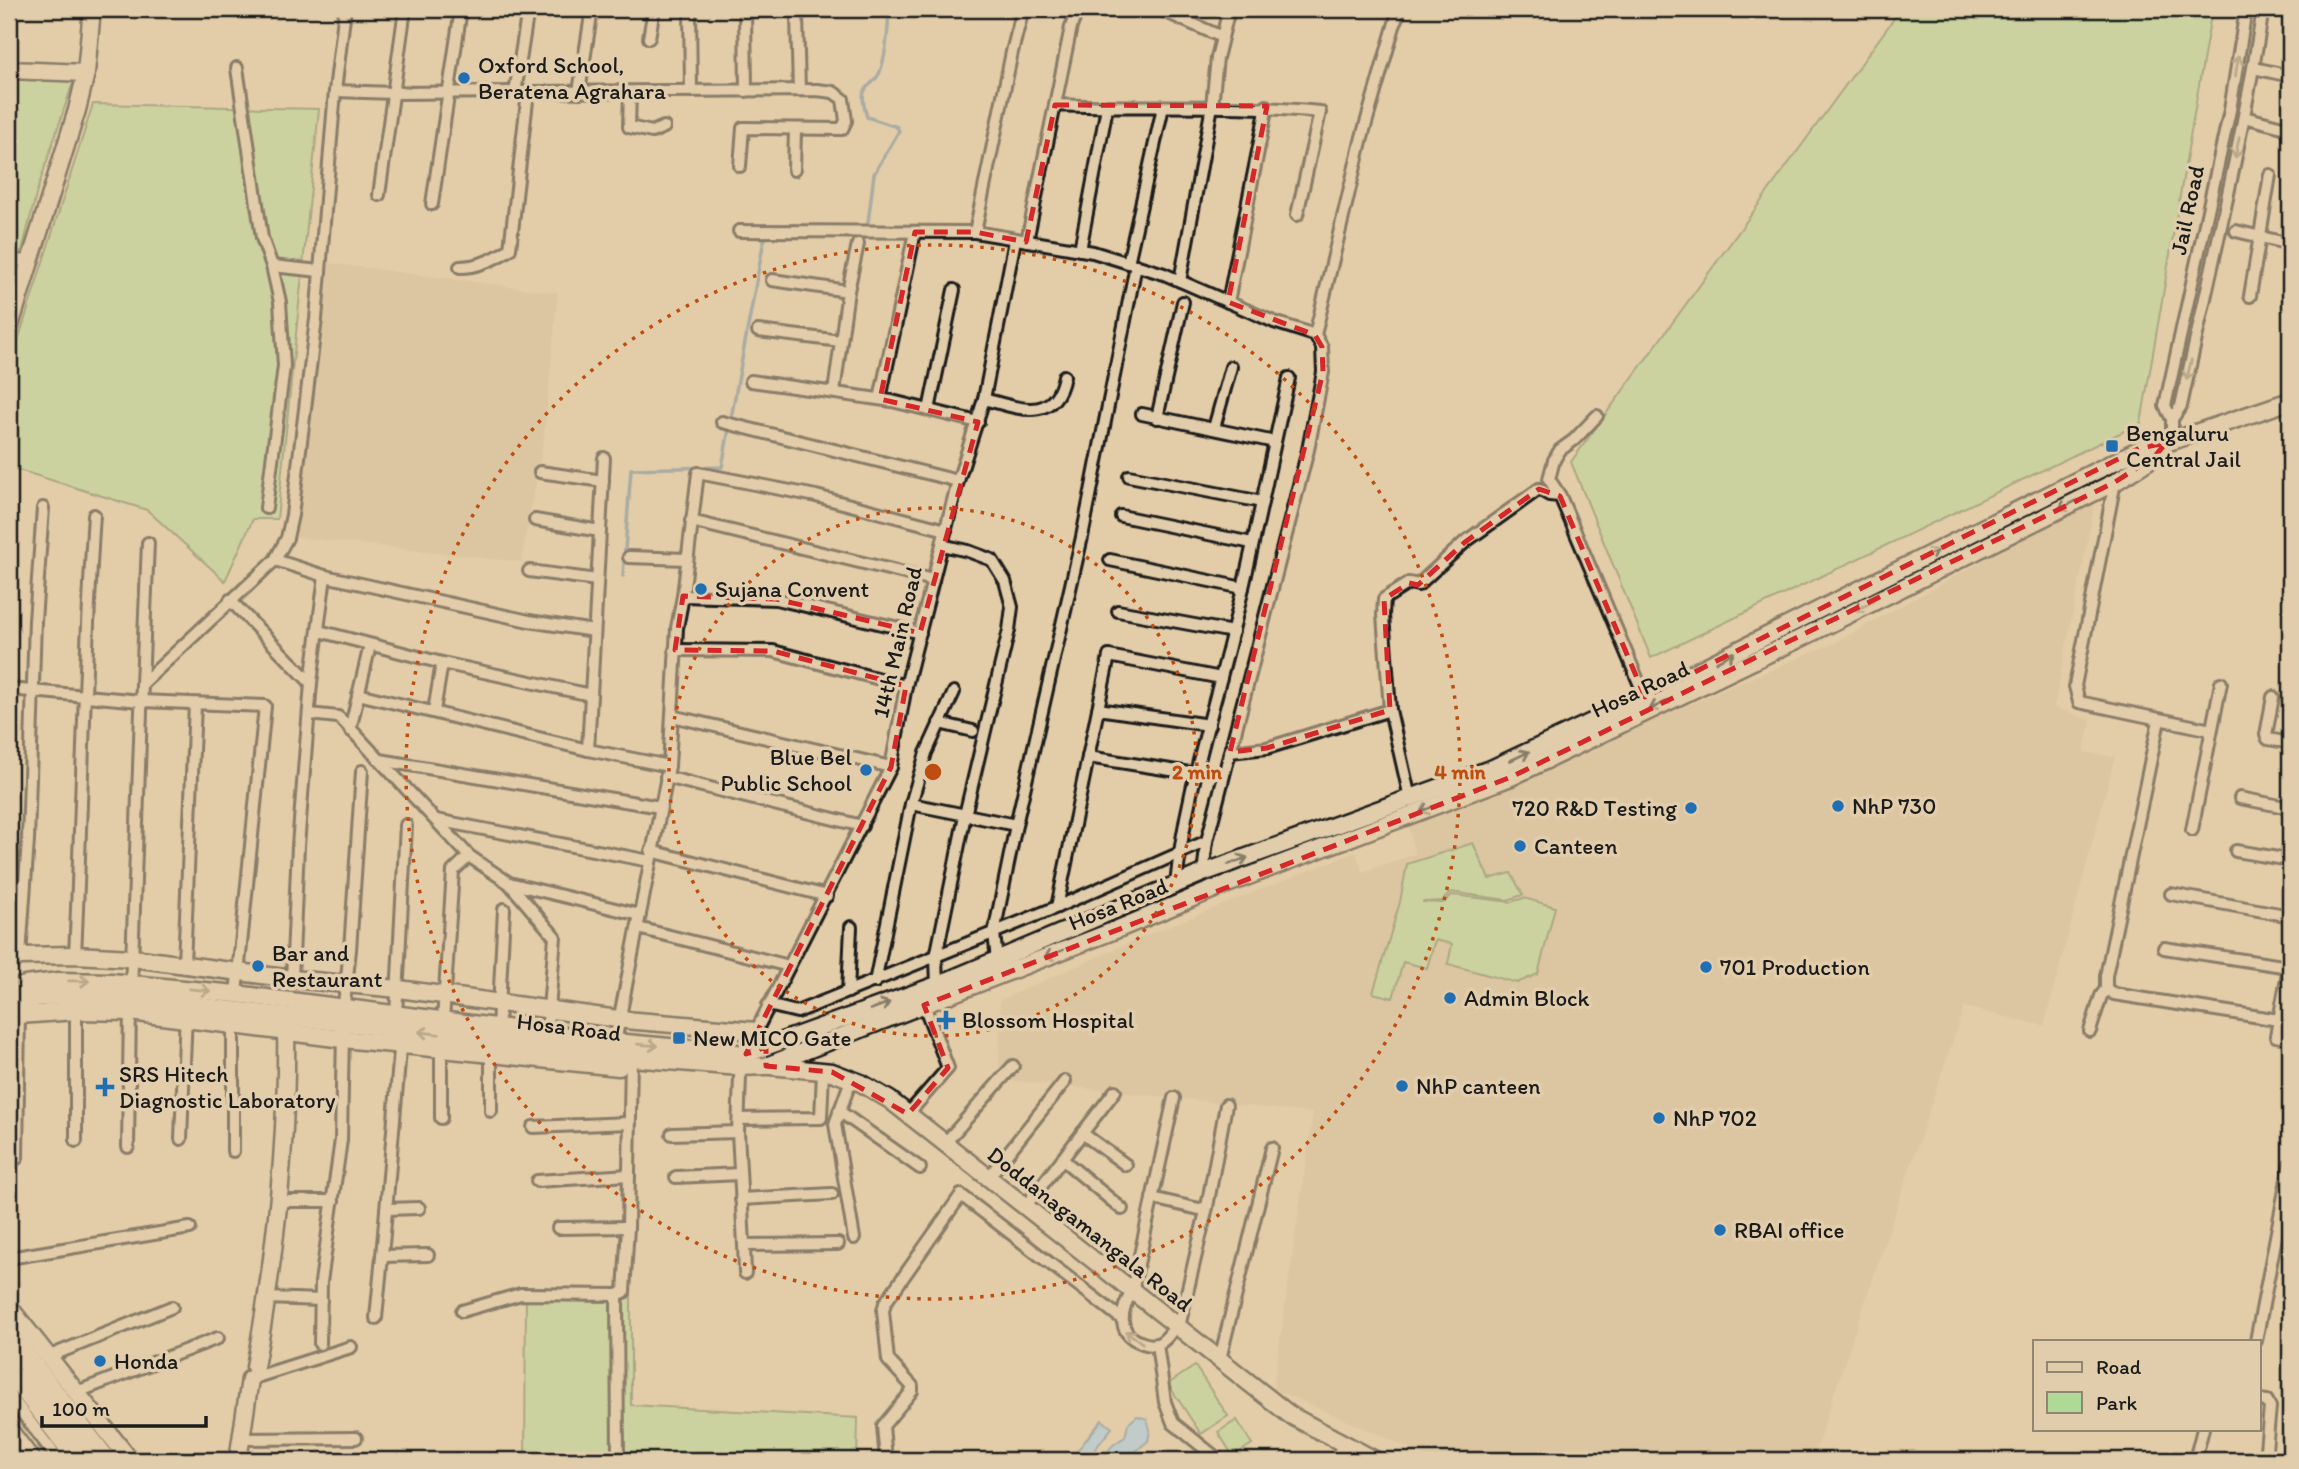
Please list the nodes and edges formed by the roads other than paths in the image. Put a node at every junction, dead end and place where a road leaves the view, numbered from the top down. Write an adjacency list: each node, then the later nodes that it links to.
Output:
1 (92, 9): 23 (main road)
2 (345, 9): 26 (street)
3 (405, 9): 32 (street)
4 (461, 9): 33 (street)
5 (528, 9): 34 (street)
6 (592, 9): 30 (street)
7 (654, 9): 19 (street)
8 (691, 9): 27 (street)
9 (745, 9): 28 (street)
10 (1024, 9): 53 (street)
11 (1078, 9): 35 (street, 14th Main Road)
12 (1159, 9): 18 (street)
13 (1228, 9): 18 (street)
14 (1399, 9): 74 (street)
15 (2246, 9): 88 (street, Jail Road, one-way to 15)
16 (2263, 9): 21 (street)
17 (797, 16): 25 (street)
18 (1222, 37): 36 (street)
19 (649, 38)
20 (237, 68): 62 (street)
21 (2254, 68): 24 (street); 40 (street)
22 (9, 70): 23 (main road)
23 (86, 73): 60 (main road)
24 (2290, 76)
25 (799, 90): 28 (street); 42 (street)
26 (335, 91): 32 (street); 64 (street)
27 (691, 91): 28 (street); 31 (street)
28 (746, 91)
29 (528, 92): 30 (street); 34 (street); 63 (street)
30 (579, 92): 31 (street)
31 (630, 92): 41 (street)
32 (394, 93): 33 (street); 47 (street)
33 (448, 93): 34 (street); 48 (street)
34 (515, 93)
35 (1055, 105): 38 (street); 55 (street, 14th Main Road)
36 (1212, 106): 37 (street); 39 (street); 66 (street)
37 (1267, 106): 49 (street); 71 (street)
38 (1107, 107): 39 (street); 58 (street)
39 (1163, 107): 61 (street)
40 (2244, 117): 43 (street); 88 (street, one-way to 88)
41 (664, 127)
42 (796, 129): 44 (street); 45 (street)
43 (2290, 129)
44 (740, 166)
45 (794, 170)
46 (2270, 175): 54 (street)
47 (379, 195)
48 (432, 204)
49 (1297, 215)
50 (740, 231): 52 (street)
51 (2236, 231): 54 (street)
52 (915, 232): 53 (street); 81 (street)
53 (975, 232): 55 (street)
54 (2259, 237): 57 (street); 69 (street)
55 (1021, 240): 58 (street); 82 (street, 14th Main Road)
56 (858, 244): 68 (street)
57 (2290, 244)
58 (1080, 250): 61 (street)
59 (9, 260): 60 (street)
60 (30, 261): 72 (main road)
61 (1132, 264): 66 (street); 176 (street)
62 (272, 266): 64 (street); 103 (street)
63 (460, 267)
64 (320, 271): 114 (street)
65 (772, 280): 68 (street)
66 (1180, 281): 71 (street)
67 (954, 290): 84 (street)
68 (848, 291): 75 (street)
69 (2250, 296)
70 (1183, 302): 87 (street)
71 (1228, 302): 74 (street)
72 (9, 329)
73 (758, 331): 75 (street)
74 (1315, 335): 160 (street)
75 (841, 341): 80 (street)
76 (1231, 367): 91 (street)
77 (1064, 376): 82 (street)
78 (1289, 378): 93 (street)
79 (751, 381): 80 (street)
80 (834, 392): 81 (street)
81 (880, 399): 84 (street)
82 (984, 400): 90 (street, 14th Main Road)
83 (2290, 401): 92 (main road, Hosa Road)
84 (929, 410): 90 (street)
85 (1142, 414): 87 (street)
86 (1597, 416): 100 (street)
87 (1157, 418): 91 (street)
88 (2172, 419): 92 (street, Jail Road)
89 (722, 422): 98 (street)
90 (978, 422): 98 (street, 14th Main Road)
91 (1214, 428): 93 (street)
92 (2169, 441): 99 (main road, Hosa Road); 143 (main road, Hosa Road, one-way to 92)
93 (1275, 442): 101 (street)
94 (604, 458): 97 (street)
95 (540, 472): 97 (street)
96 (1129, 476): 101 (street)
97 (603, 481): 109 (street)
98 (958, 481): 108 (street, 14th Main Road)
99 (2115, 482): 152 (street); 196 (main road, Hosa Road, one-way to 196)
100 (1560, 496): 143 (street); 148 (street)
101 (1262, 502): 111 (street)
102 (43, 508): 139 (street)
103 (266, 508)
104 (94, 515): 142 (street)
105 (1121, 516): 111 (street)
106 (535, 520): 109 (street)
107 (691, 521): 108 (street); 115 (street); 120 (street)
108 (946, 530): 112 (street, 14th Main Road)
109 (600, 531): 119 (street)
110 (148, 543): 135 (street)
111 (1252, 543): 121 (street)
112 (942, 545): 120 (street, 14th Main Road); 172 (street)
113 (629, 557): 115 (street)
114 (275, 559): 118 (street); 123 (street)
115 (687, 559): 122 (street)
116 (1110, 560): 121 (street)
117 (529, 571): 119 (street)
118 (325, 576): 125 (street); 126 (street)
119 (597, 580): 126 (street)
120 (933, 580): 128 (street, 14th Main Road)
121 (1243, 588): 127 (street)
122 (683, 596): 128 (street); 130 (street)
123 (230, 600): 133 (street); 135 (street)
124 (1118, 611): 127 (street)
125 (319, 631): 129 (street); 133 (street)
126 (594, 631): 141 (street)
127 (1233, 632): 132 (street)
128 (920, 633): 136 (street, 14th Main Road)
129 (370, 645): 131 (street); 140 (street)
130 (675, 650): 136 (street); 151 (street)
131 (442, 663): 141 (street); 149 (street)
132 (1221, 678): 147 (street); 154 (street)
133 (311, 683): 150 (street)
134 (2221, 683): 156 (street)
135 (142, 684): 145 (street)
136 (906, 686): 163 (street, 14th Main Road)
137 (9, 689): 139 (street)
138 (954, 692): 153 (street)
139 (32, 693): 142 (street); 201 (street)
140 (358, 694): 149 (street); 155 (street)
141 (591, 695): 159 (street)
142 (86, 697): 145 (street); 199 (street)
143 (1645, 697): 167 (main road, Hosa Road, one-way to 143)
144 (2273, 697): 158 (street)
145 (141, 701): 146 (street); 202 (street)
146 (195, 704): 204 (street); 207 (street)
147 (1098, 709): 154 (street); 161 (street)
148 (1390, 710): 160 (street); 167 (street)
149 (434, 711): 159 (street)
150 (309, 714): 155 (street); 208 (street)
151 (672, 716): 163 (street); 165 (street)
152 (2159, 720): 156 (street); 214 (street)
153 (939, 723): 157 (street); 169 (street)
154 (1209, 725): 166 (street)
155 (350, 730): 162 (street)
156 (2211, 730): 177 (street)
157 (973, 731)
158 (2290, 743)
159 (588, 750): 165 (street)
160 (1230, 752): 178 (street)
161 (1088, 757): 166 (street); 189 (street)
162 (380, 760): 170 (street); 173 (street)
163 (891, 767): 175 (street, 14th Main Road)
164 (362, 771): 211 (street)
165 (667, 771): 170 (street); 175 (street)
166 (1196, 775): 180 (street)
167 (1410, 798): 184 (main road, Hosa Road, one-way to 167)
168 (2240, 798): 171 (street)
169 (911, 804): 172 (street); 210 (street)
170 (660, 807): 182 (street)
171 (2290, 808)
172 (965, 815): 176 (street); 200 (street)
173 (436, 820): 181 (street); 182 (street)
174 (406, 825): 213 (street)
175 (862, 825): 188 (street, 14th Main Road)
176 (1016, 825): 197 (street)
177 (2192, 830)
178 (1207, 841): 180 (street); 184 (street)
179 (2236, 851): 183 (street)
180 (1179, 854): 186 (street); 189 (street)
181 (469, 856): 185 (street); 216 (street)
182 (651, 856): 188 (street); 192 (street)
183 (2290, 860)
184 (1203, 873): 186 (main road, Hosa Road)
185 (509, 883): 192 (street); 223 (street)
186 (1177, 885): 191 (main road, Hosa Road)
187 (2171, 894): 193 (street)
188 (827, 896): 206 (street, 14th Main Road)
189 (1057, 907): 197 (street)
190 (504, 909): 219 (street)
191 (1107, 914): 196 (main road); 203 (main road, Hosa Road)
192 (640, 915): 195 (street)
193 (2290, 916)
194 (851, 927): 215 (street)
195 (638, 928): 206 (street); 226 (street)
196 (1118, 929): 222 (main road, Hosa Road, one-way to 222)
197 (994, 933): 200 (street); 203 (street)
198 (2164, 948): 205 (street)
199 (75, 955): 201 (main road); 202 (main road)
200 (936, 957): 210 (street); 212 (street)
201 (14, 958)
202 (133, 958): 204 (main road); 217 (street)
203 (997, 960): 212 (main road, Hosa Road)
204 (184, 964): 207 (main road)
205 (2290, 965): 209 (street)
206 (789, 966): 221 (street, 14th Main Road)
207 (239, 972): 208 (main road); 224 (street)
208 (292, 979): 211 (main road)
209 (2288, 981): 227 (street)
210 (876, 982): 215 (street)
211 (346, 984): 213 (main road); 229 (street)
212 (937, 985): 238 (main road, Hosa Road, one-way to 212)
213 (399, 989): 216 (main road); 232 (street)
214 (2106, 989): 227 (street); 234 (street)
215 (848, 992): 221 (street)
216 (446, 996): 219 (main road); 228 (street)
217 (131, 998): 218 (main road, Hosa Road, one-way to 217); 220 (main road, Hosa Road); 224 (main road, Hosa Road, one-way to 224); 225 (main road, Hosa Road); 264 (street)
218 (13, 1000): 220 (main road, Hosa Road); 267 (street)
219 (499, 1003): 223 (main road); 231 (street)
220 (76, 1004): 262 (street)
221 (768, 1005): 233 (street, 14th Main Road)
222 (924, 1006): 243 (main road, Hosa Road); 253 (street)
223 (549, 1009): 226 (main road); 235 (street)
224 (234, 1010): 225 (main road, Hosa Road); 229 (main road, Hosa Road); 230 (main road, Hosa Road); 266 (street)
225 (186, 1013): 261 (street)
226 (619, 1019): 233 (main road); 237 (street)
227 (2280, 1020): 236 (street)
228 (443, 1021): 231 (main road, Hosa Road); 232 (main road, Hosa Road)
229 (343, 1023): 230 (main road, Hosa Road); 232 (main road); 232 (main road, Hosa Road); 282 (street)
230 (286, 1024): 281 (main road)
231 (498, 1028): 235 (main road, Hosa Road)
232 (399, 1029): 239 (main road); 241 (main road, Hosa Road, one-way to 232); 286 (street)
233 (757, 1031): 242 (main road)
234 (2090, 1031)
235 (547, 1033): 237 (main road, Hosa Road)
236 (2290, 1039)
237 (615, 1042): 242 (main road, Hosa Road, one-way to 242)
238 (766, 1047): 242 (main road, Hosa Road); 243 (main road)
239 (441, 1049): 240 (main road); 254 (street)
240 (491, 1054): 241 (main road); 251 (street)
241 (631, 1063): 242 (main road); 256 (street)
242 (742, 1066): 243 (main road, Hosa Road); 255 (street)
243 (766, 1066): 245 (main road, Doddanagamangala Road)
244 (1013, 1066): 263 (street)
245 (823, 1072): 246 (main road, Doddanagamangala Road); 255 (street)
246 (851, 1080): 252 (street); 253 (main road, Doddanagamangala Road)
247 (1065, 1081): 275 (street)
248 (1115, 1091): 259 (street)
249 (1174, 1098): 278 (street)
250 (1226, 1105): 284 (street)
251 (491, 1111)
252 (839, 1111): 271 (street); 291 (street)
253 (908, 1114): 263 (main road, Doddanagamangala Road)
254 (441, 1118)
255 (739, 1119): 258 (street)
256 (629, 1123): 257 (street); 273 (street)
257 (533, 1127)
258 (737, 1132): 260 (street); 272 (street)
259 (1082, 1133): 268 (street); 270 (street)
260 (672, 1134)
261 (181, 1139)
262 (76, 1141)
263 (945, 1143): 275 (main road, Doddanagamangala Road)
264 (128, 1147)
265 (1272, 1147): 316 (street)
266 (233, 1151)
267 (17, 1158)
268 (1062, 1159): 283 (street); 287 (street)
269 (2290, 1164): 280 (street)
270 (1126, 1165)
271 (920, 1168)
272 (740, 1174): 274 (street); 279 (street)
273 (629, 1175): 276 (street); 288 (street)
274 (676, 1177)
275 (988, 1178): 283 (main road, Doddanagamangala Road)
276 (537, 1181)
277 (832, 1194): 279 (street)
278 (1152, 1198): 284 (street); 298 (street)
279 (741, 1199): 293 (street)
280 (2286, 1199): 310 (street)
281 (278, 1201): 282 (street); 300 (main road)
282 (332, 1201): 301 (street)
283 (1025, 1207): 298 (main road, Doddanagamangala Road)
284 (1208, 1207): 307 (street)
285 (419, 1208): 286 (street)
286 (386, 1209): 295 (street)
287 (1122, 1209)
288 (628, 1227): 290 (street); 299 (street)
289 (190, 1228): 296 (street)
290 (558, 1228)
291 (854, 1238)
292 (838, 1244): 293 (street)
293 (744, 1245): 297 (street)
294 (428, 1255): 295 (street)
295 (382, 1256): 305 (street)
296 (9, 1258)
297 (745, 1273)
298 (1132, 1293): 306 (street); 307 (main road, Doddanagamangala Road)
299 (617, 1295): 304 (street); 334 (street)
300 (266, 1298): 301 (street); 318 (main road)
301 (321, 1300): 311 (street)
302 (9, 1307): 315 (main road)
303 (172, 1307): 315 (street)
304 (462, 1311)
305 (376, 1318)
306 (1122, 1319): 312 (street, one-way to 306); 335 (street)
307 (1178, 1326): 312 (street); 316 (main road, Doddanagamangala Road)
308 (9, 1336): 331 (highway)
309 (218, 1338): 320 (street)
310 (2256, 1340)
311 (320, 1344)
312 (1157, 1344): 336 (street)
313 (9, 1347): 330 (highway)
314 (351, 1347): 318 (street)
315 (50, 1356): 320 (main road)
316 (1220, 1359): 326 (main road, Doddanagamangala Road)
317 (9, 1368): 329 (highway)
318 (253, 1373): 324 (main road)
319 (9, 1381): 328 (highway)
320 (77, 1392): 332 (main road)
321 (9, 1399): 327 (main road)
322 (2260, 1400): 340 (street)
323 (2203, 1430): 339 (street)
324 (241, 1438): 325 (street); 333 (main road)
325 (356, 1438)
326 (1343, 1444): 337 (street); 338 (main road, Doddanagamangala Road)
327 (55, 1460)
328 (70, 1460)
329 (80, 1460)
330 (97, 1460)
331 (105, 1460)
332 (130, 1460)
333 (238, 1460)
334 (618, 1460)
335 (886, 1460)
336 (1219, 1460)
337 (1336, 1460)
338 (1375, 1460)
339 (2195, 1460)
340 (2265, 1460)

